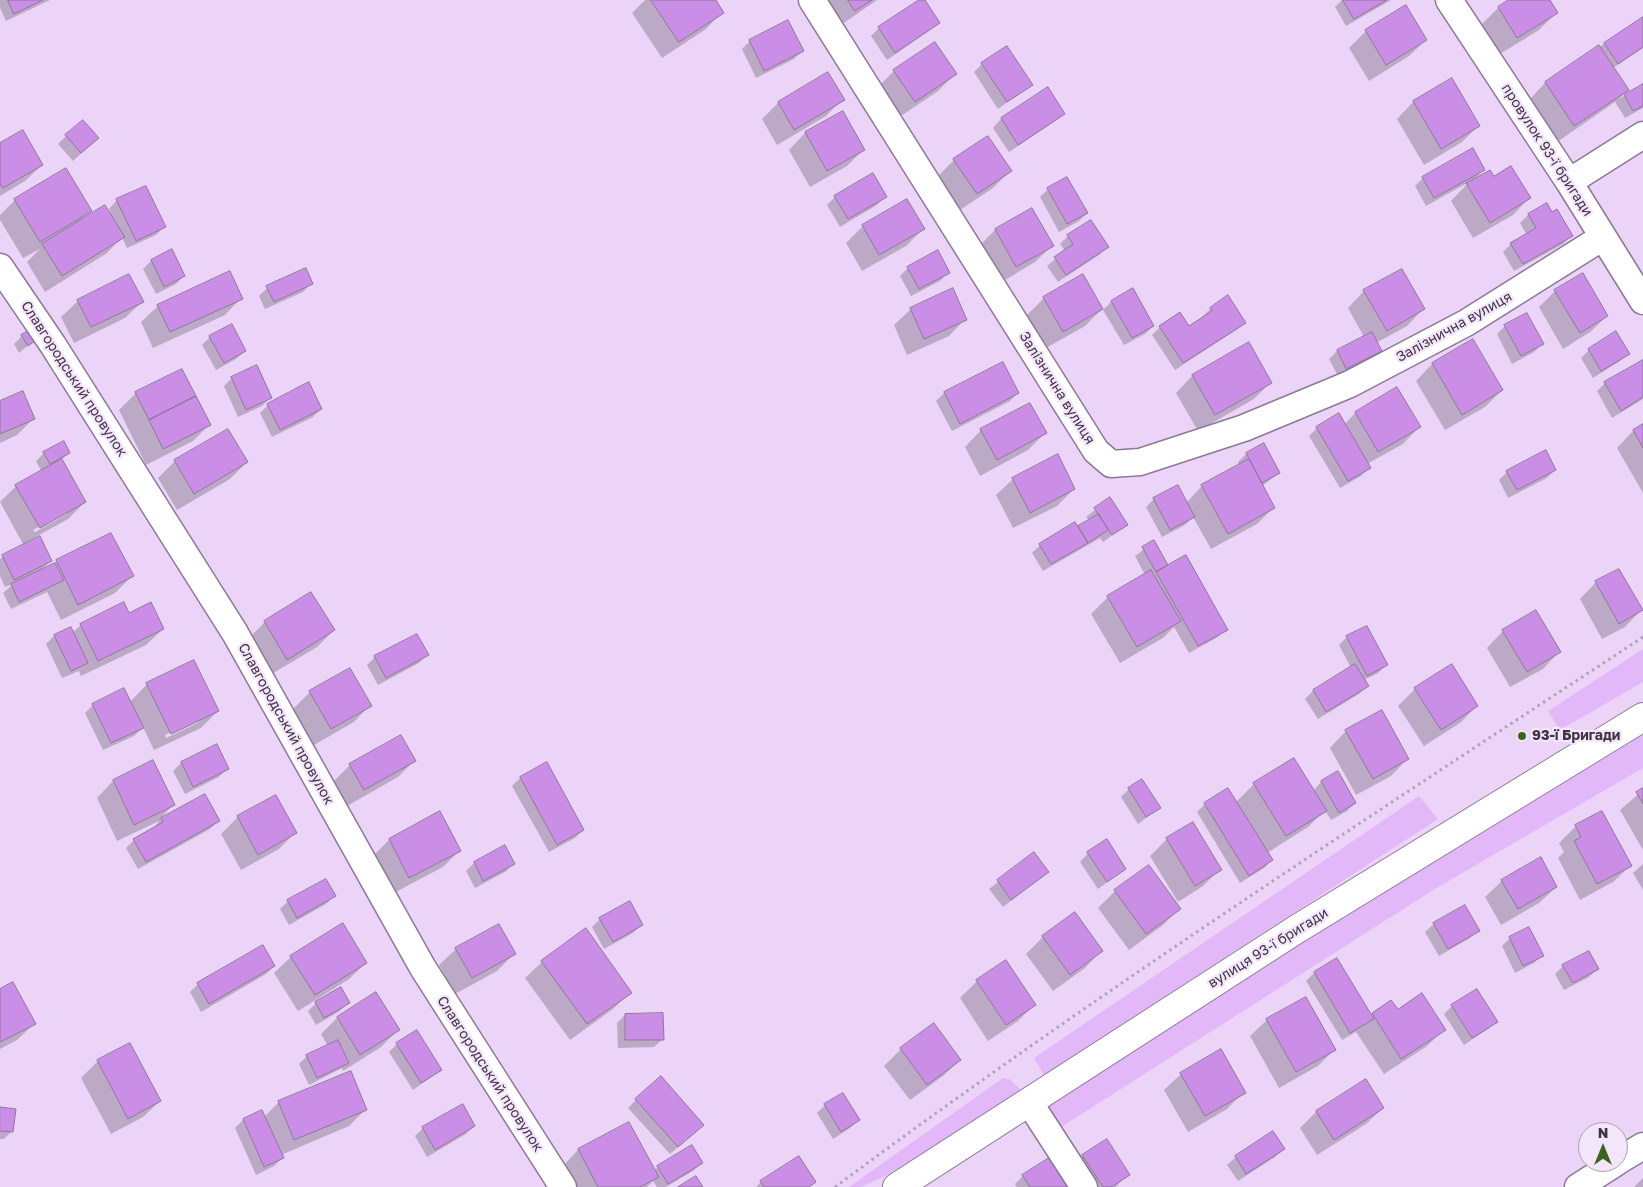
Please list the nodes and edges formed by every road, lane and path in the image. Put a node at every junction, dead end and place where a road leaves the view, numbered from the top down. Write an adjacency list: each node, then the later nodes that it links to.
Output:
1 (812, 0): 5 (street, Залізнична вулиця)
2 (1449, 0): 4 (street, провулок 93-ї бригади)
3 (1643, 135): 4 (street)
4 (1569, 182): 5 (street, провулок 93-ї бригади)
5 (1603, 237): 7 (street, провулок 93-ї бригади)
6 (0, 267): 14 (street, Славгородський провулок)
7 (1643, 301)
8 (1643, 637): 15 (path)
9 (1643, 717): 10 (main road, вулиця 93-ї бригади)
10 (1028, 1102): 16 (main road, вулиця 93-ї бригади); 17 (street)
11 (1643, 1146): 12 (street)
12 (1628, 1156)
13 (1602, 1172): 18 (street)
14 (563, 1187)
15 (835, 1187)
16 (897, 1187)
17 (1084, 1187)
18 (1578, 1187)

